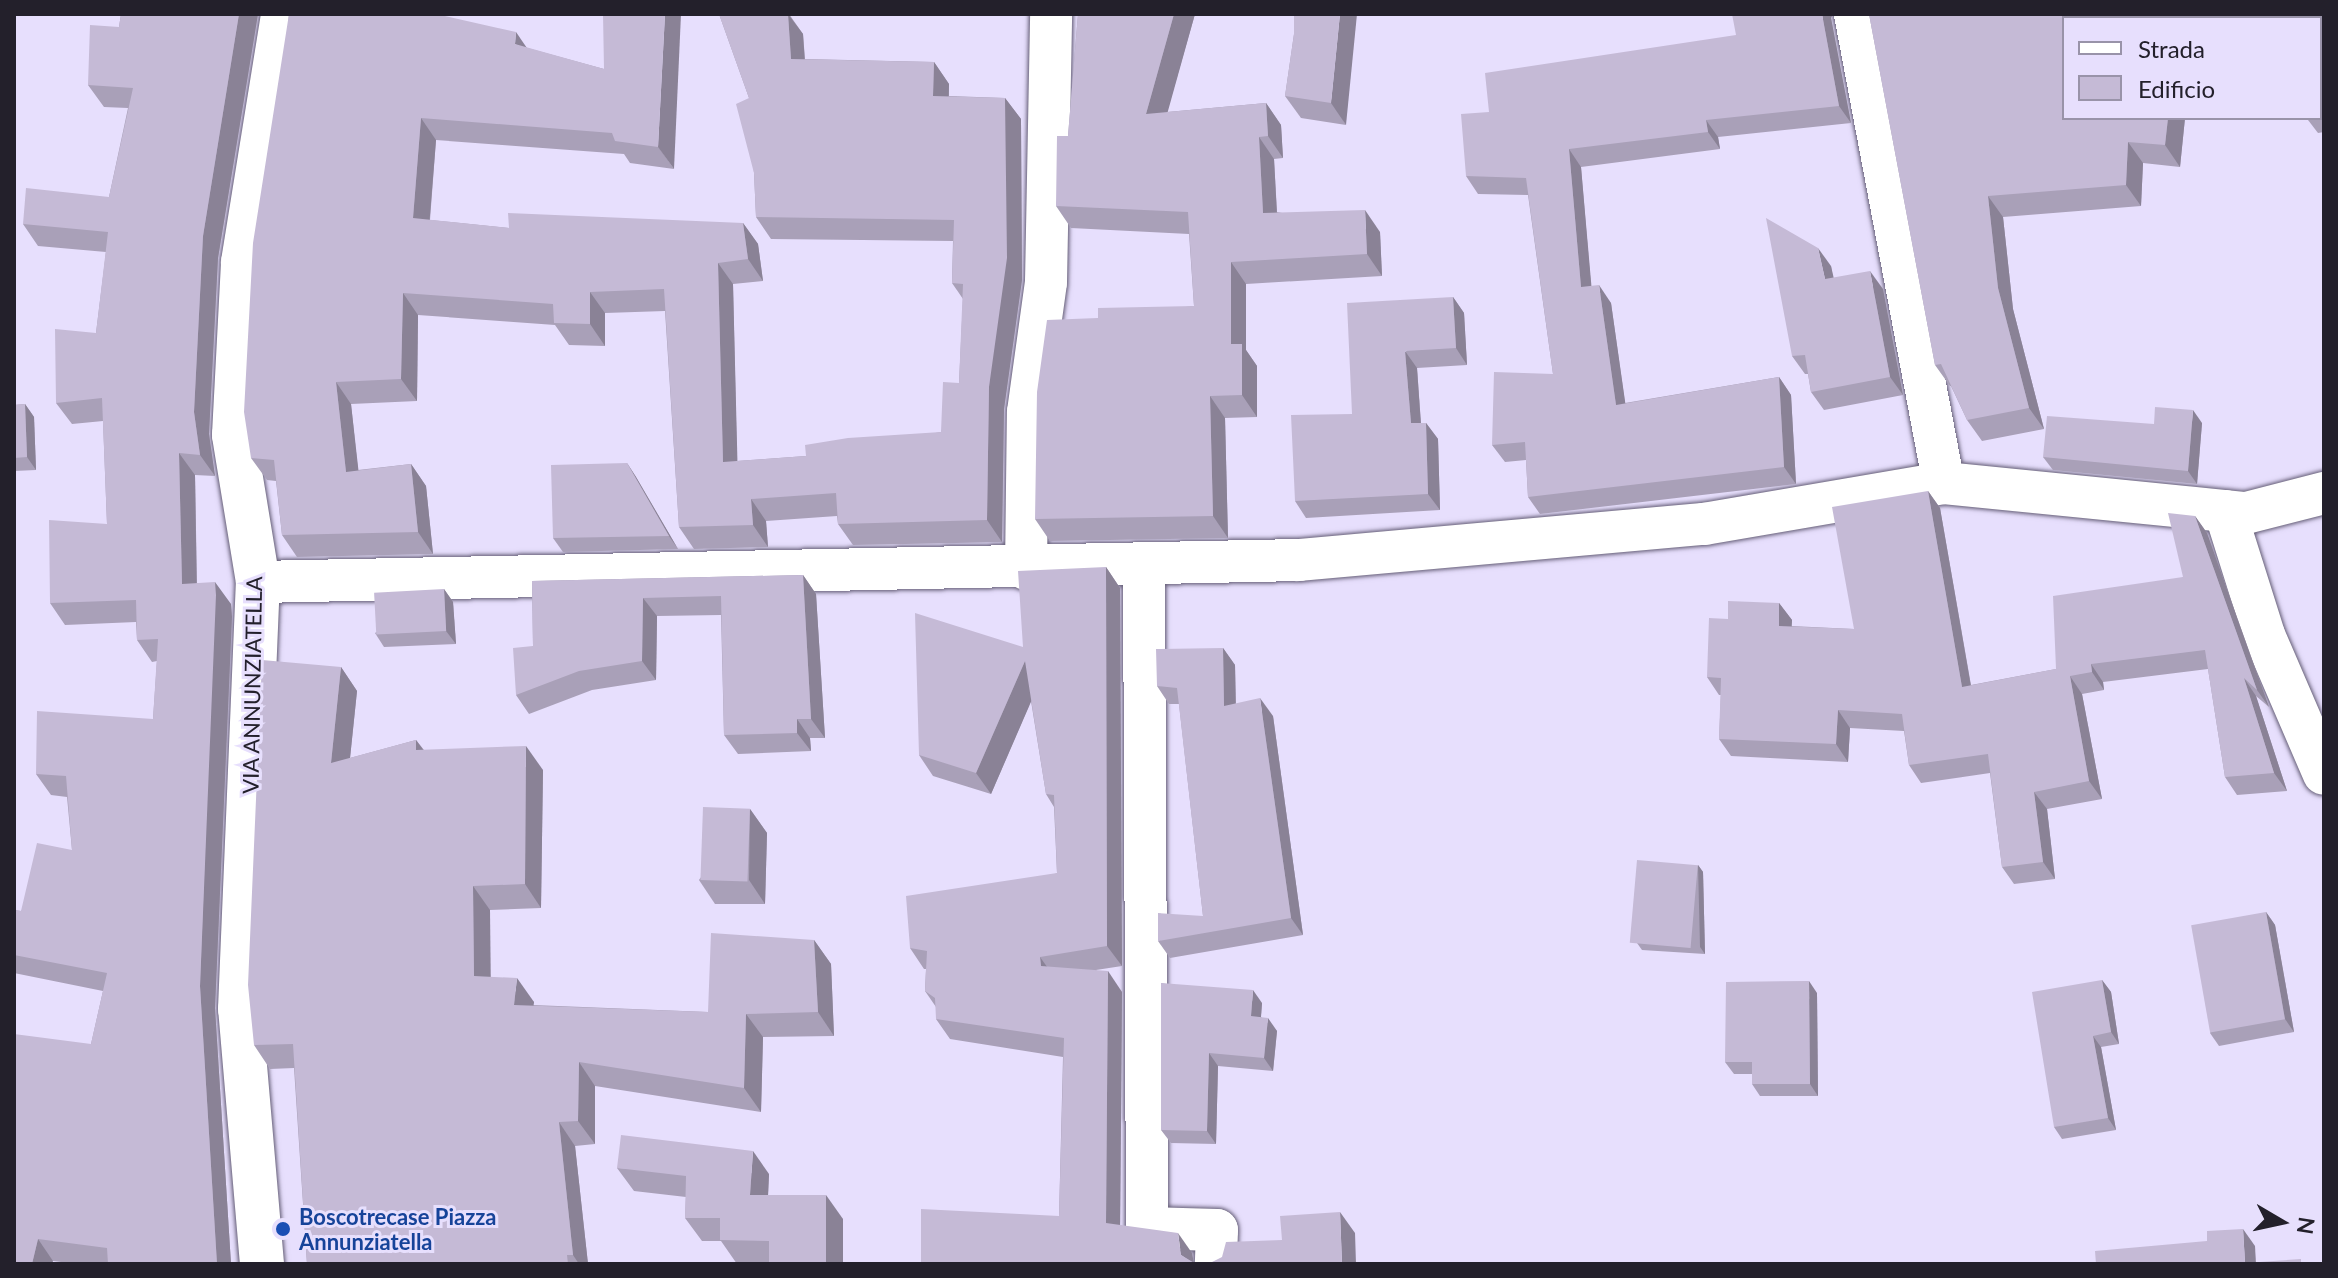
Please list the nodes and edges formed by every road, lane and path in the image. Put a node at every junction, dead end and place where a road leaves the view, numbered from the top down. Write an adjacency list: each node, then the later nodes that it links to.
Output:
1 (283, 14): 9 (street, VIA ANNUNZIATELLA)
2 (1051, 14): 8 (street)
3 (1855, 14): 4 (street)
4 (1944, 483): 6 (street); 7 (street)
5 (2324, 493): 6 (street)
6 (2225, 511): 10 (street)
7 (1144, 568): 8 (street); 12 (street)
8 (1026, 569): 9 (street)
9 (258, 582): 11 (street, VIA ANNUNZIATELLA)
10 (2324, 774)
11 (262, 1264)
12 (1216, 1264)

